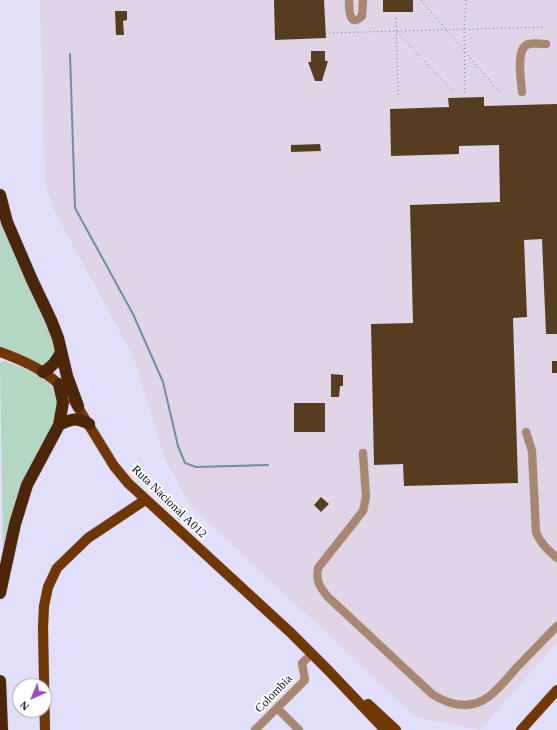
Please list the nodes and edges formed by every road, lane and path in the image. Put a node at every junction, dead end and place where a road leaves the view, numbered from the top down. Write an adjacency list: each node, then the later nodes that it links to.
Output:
1 (349, 0): 2 (street)
2 (363, 0)
3 (421, 0): 7 (path)
4 (466, 0): 8 (path)
5 (396, 18): 9 (path)
6 (545, 27): 8 (path)
7 (446, 30): 8 (path); 9 (path); 12 (path)
8 (464, 30): 12 (path)
9 (397, 31): 10 (path); 15 (path); 17 (path)
10 (329, 33)
11 (546, 44): 14 (street)
12 (464, 52): 13 (path); 16 (path)
13 (499, 92)
14 (522, 92)
15 (454, 93)
16 (465, 93)
17 (398, 95)
18 (0, 195): 20 (highway)
19 (0, 352): 21 (main road, Ruta Nacional A012)
20 (61, 352): 21 (highway); 23 (highway)
21 (43, 372): 22 (main road, Ruta Nacional A012)
22 (59, 384): 23 (main road, Ruta Nacional A012); 25 (highway)
23 (78, 406): 24 (main road, Ruta Nacional A012)
24 (89, 424): 25 (highway); 28 (main road, Ruta Nacional A012)
25 (59, 425): 30 (highway)
26 (526, 432): 29 (street)
27 (363, 453): 31 (street)
28 (145, 500): 32 (main road, Ruta Nacional A012); 38 (main road)
29 (557, 558)
30 (0, 593)
31 (557, 626)
32 (312, 654): 33 (main road, Ruta Nacional A012); 36 (street, Colombia)
33 (328, 670): 41 (main road, Ruta Nacional A012); 42 (main road, Ruta Nacional A012)
34 (0, 680): 37 (highway)
35 (557, 690): 43 (main road)
36 (277, 708): 39 (street, Colombia); 40 (street)
37 (2, 730)
38 (45, 730)
39 (255, 730)
40 (299, 730)
41 (385, 730)
42 (396, 730)
43 (521, 730)

